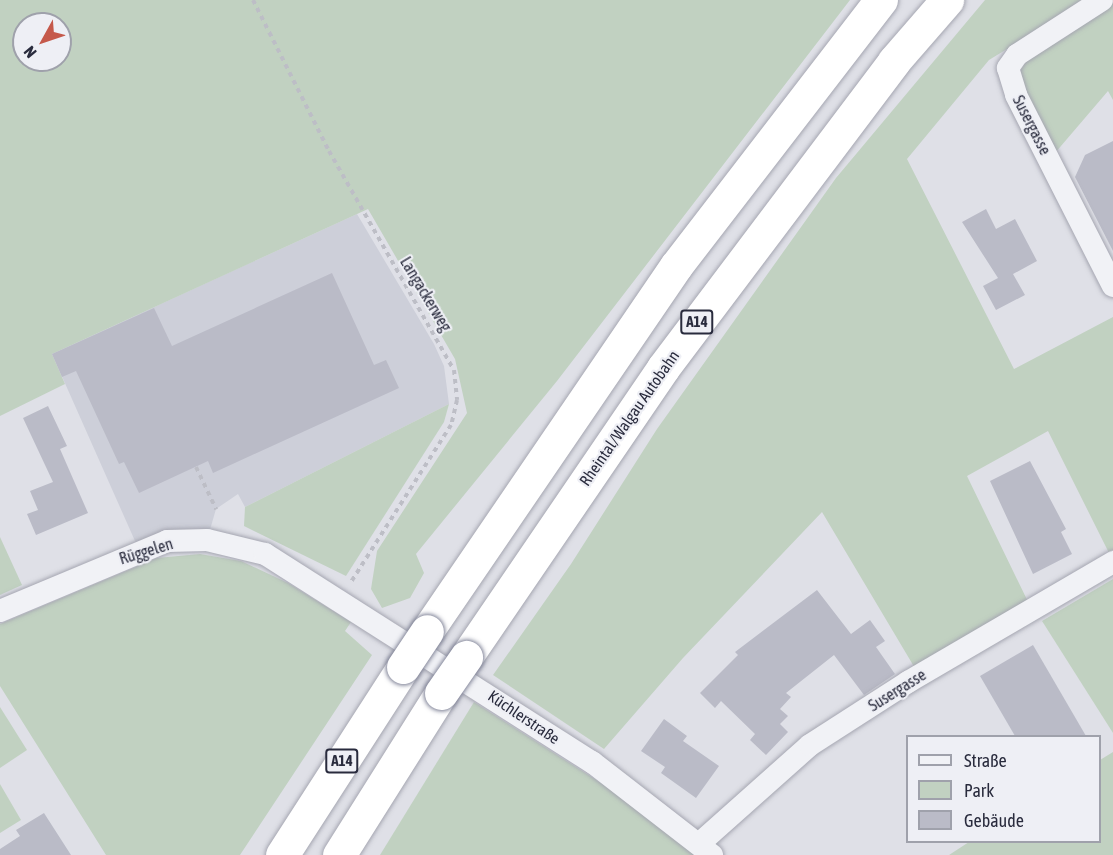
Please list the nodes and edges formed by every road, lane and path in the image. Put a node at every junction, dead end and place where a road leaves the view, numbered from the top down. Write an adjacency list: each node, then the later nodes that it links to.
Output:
1 (253, 0): 9 (path, Langackerweg)
2 (881, 0): 12 (highway, A14, bridge)
3 (947, 0): 13 (highway, Rheintal/Walgau Autobahn / A14, bridge)
4 (1102, 0): 5 (street, Susergasse)
5 (1113, 286)
6 (196, 467): 7 (path)
7 (216, 509)
8 (1113, 562): 11 (street, Susergasse)
9 (334, 594): 10 (street, Rüggelen); 11 (street, Küchlerstraße)
10 (0, 611)
11 (706, 849)
12 (282, 855)
13 (339, 855)

